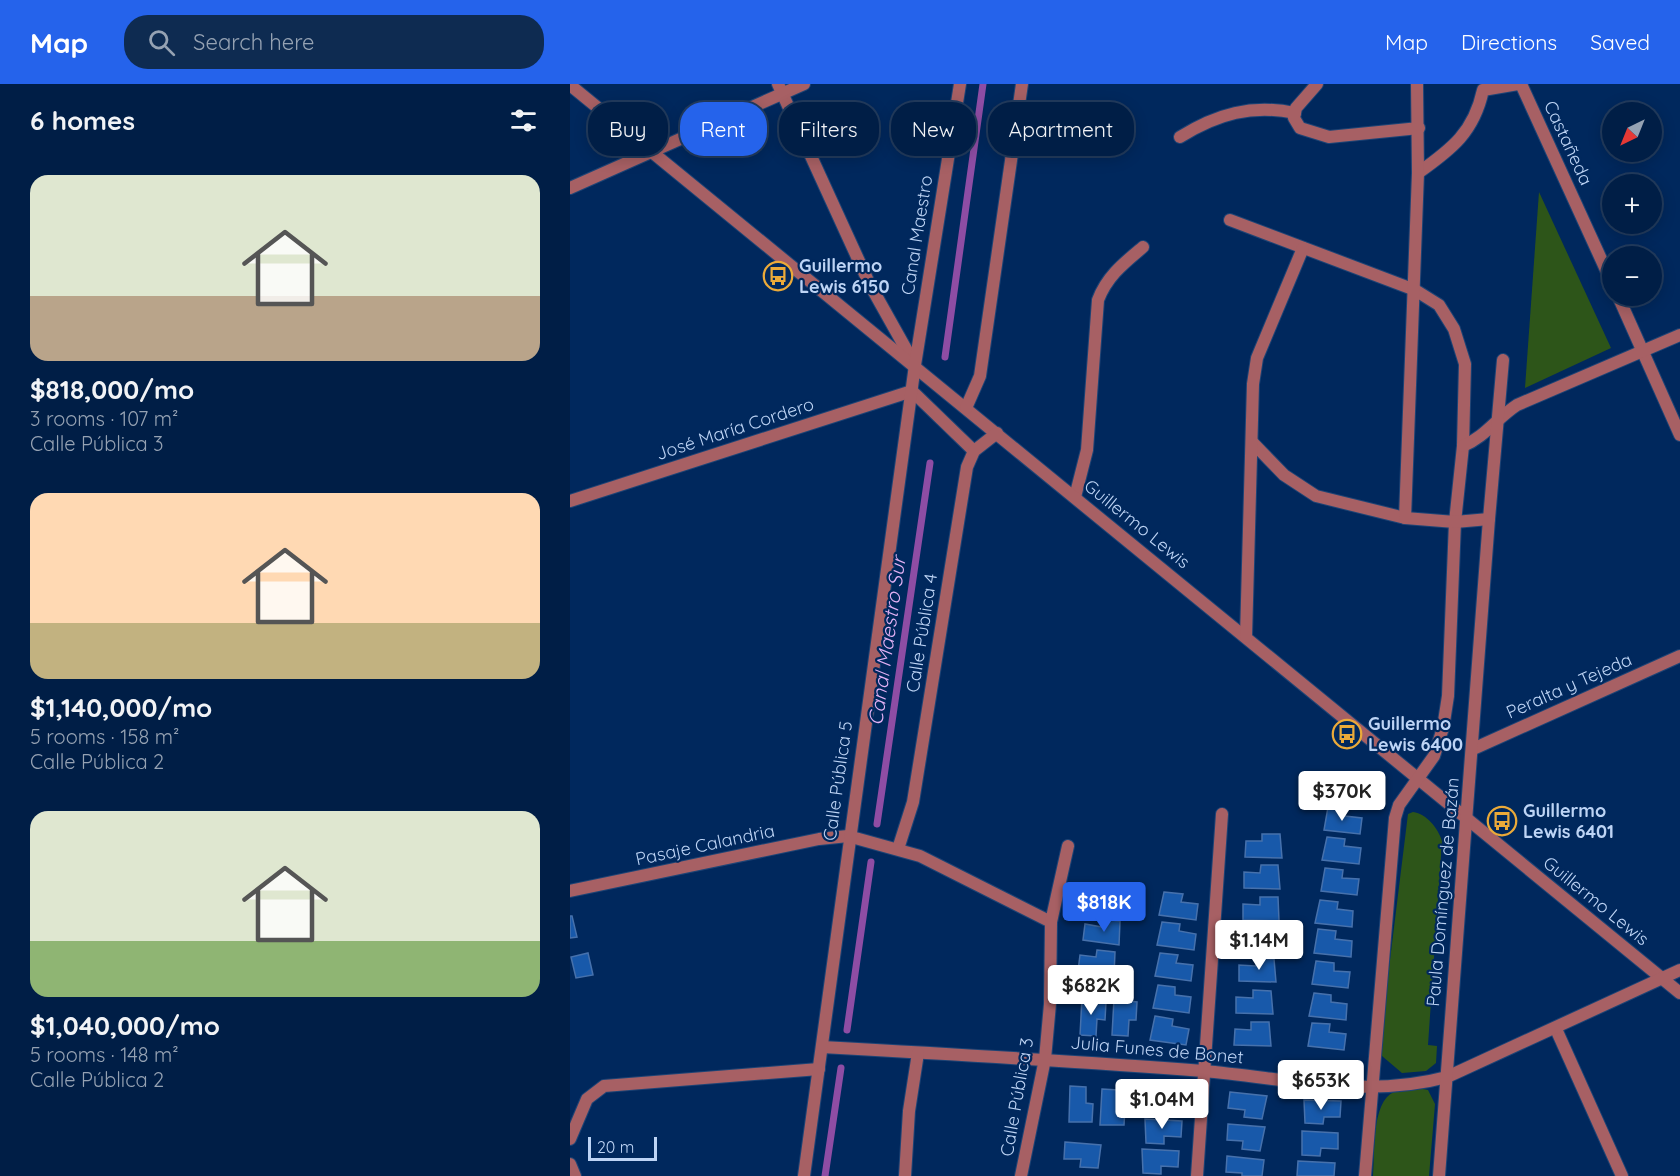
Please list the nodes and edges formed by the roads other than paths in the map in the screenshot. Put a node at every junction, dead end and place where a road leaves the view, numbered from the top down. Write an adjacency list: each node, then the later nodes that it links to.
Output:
1 (804, 84): 9 (street)
2 (960, 84): 28 (street, Canal Maestro)
3 (1022, 84): 30 (street)
4 (1317, 84): 11 (street)
5 (1417, 84): 12 (street)
6 (1520, 84): 8 (street); 22 (street, Castañeda)
7 (570, 85): 10 (street, Guillermo Lewis)
8 (1482, 87): 17 (street)
9 (780, 89): 14 (street); 28 (street)
10 (591, 102)
11 (1295, 113): 12 (street); 13 (street)
12 (1419, 128): 17 (street)
13 (1180, 137)
14 (668, 144)
15 (643, 156): 18 (street)
16 (657, 156): 28 (street, Guillermo Lewis)
17 (1418, 172): 23 (street)
18 (570, 188)
19 (1230, 220): 21 (street, Paula Domínguez de Bazán)
20 (1143, 248): 37 (street)
21 (1303, 248): 23 (street, Paula Domínguez de Bazán); 34 (street)
22 (1602, 261)
23 (1415, 290): 35 (street, Paula Domínguez de Bazán); 39 (street)
24 (1623, 306): 26 (street)
25 (1680, 335): 26 (street)
26 (1644, 351): 31 (street); 33 (street)
27 (1503, 360): 31 (street, Paula Domínguez de Bazán)
28 (915, 365): 29 (street, Canal Maestro); 30 (street, Guillermo Lewis)
29 (912, 391): 36 (street); 38 (street, José María Cordero); 48 (street, Calle Pública 5)
30 (966, 408): 32 (street, Guillermo Lewis)
31 (1499, 417): 35 (street); 40 (street, Paula Domínguez de Bazán)
32 (997, 433): 36 (street); 37 (street, Guillermo Lewis)
33 (1680, 435)
34 (1253, 443): 39 (street); 42 (street)
35 (1463, 446): 41 (street, Paula Domínguez de Bazán)
36 (974, 451): 50 (street, Calle Pública 4)
37 (1075, 497): 42 (street, Guillermo Lewis)
38 (570, 501)
39 (1405, 518): 41 (street)
40 (1488, 519): 41 (street); 44 (street, Paula Domínguez de Bazán)
41 (1455, 522): 45 (street, Paula Domínguez de Bazán)
42 (1246, 637): 45 (street, Guillermo Lewis)
43 (1680, 656): 44 (street, Peralta y Tejeda)
44 (1473, 749): 47 (street, Paula Domínguez de Bazán)
45 (1420, 779): 47 (street, Guillermo Lewis); 63 (street, Paula Domínguez de Bazán)
46 (1222, 814): 61 (street)
47 (1467, 818): 54 (street, Guillermo Lewis); 62 (street, Paula Domínguez de Bazán)
48 (849, 836): 50 (street); 51 (street, Pasaje Calandria); 57 (street, Calle Pública 5)
49 (1068, 846): 52 (street, Calle Pública 3)
50 (898, 849): 52 (street)
51 (570, 891)
52 (1051, 922): 59 (street, Calle Pública 3)
53 (1680, 970): 54 (street, Julia Funes de Bonet)
54 (1662, 978): 55 (street, Guillermo Lewis); 56 (street, Julia Funes de Bonet)
55 (1680, 993)
56 (1556, 1029): 62 (street, Julia Funes de Bonet); 73 (street)
57 (822, 1047): 58 (street, Julia Funes de Bonet); 60 (street, Calle Pública 5)
58 (918, 1053): 59 (street, Julia Funes de Bonet); 68 (street)
59 (1045, 1059): 61 (street, Julia Funes de Bonet); 69 (street, Calle Pública 3)
60 (819, 1069): 64 (street); 67 (street, Calle Pública 5)
61 (1205, 1071): 63 (street, Julia Funes de Bonet); 70 (street)
62 (1446, 1077): 63 (street, Julia Funes de Bonet); 72 (street, Paula Domínguez de Bazán)
63 (1372, 1089): 71 (street, Paula Domínguez de Bazán)
64 (570, 1139)
65 (570, 1164): 66 (street)
66 (575, 1176)
67 (804, 1176)
68 (905, 1176)
69 (1021, 1176)
70 (1197, 1176)
71 (1365, 1176)
72 (1439, 1176)
73 (1622, 1176)

